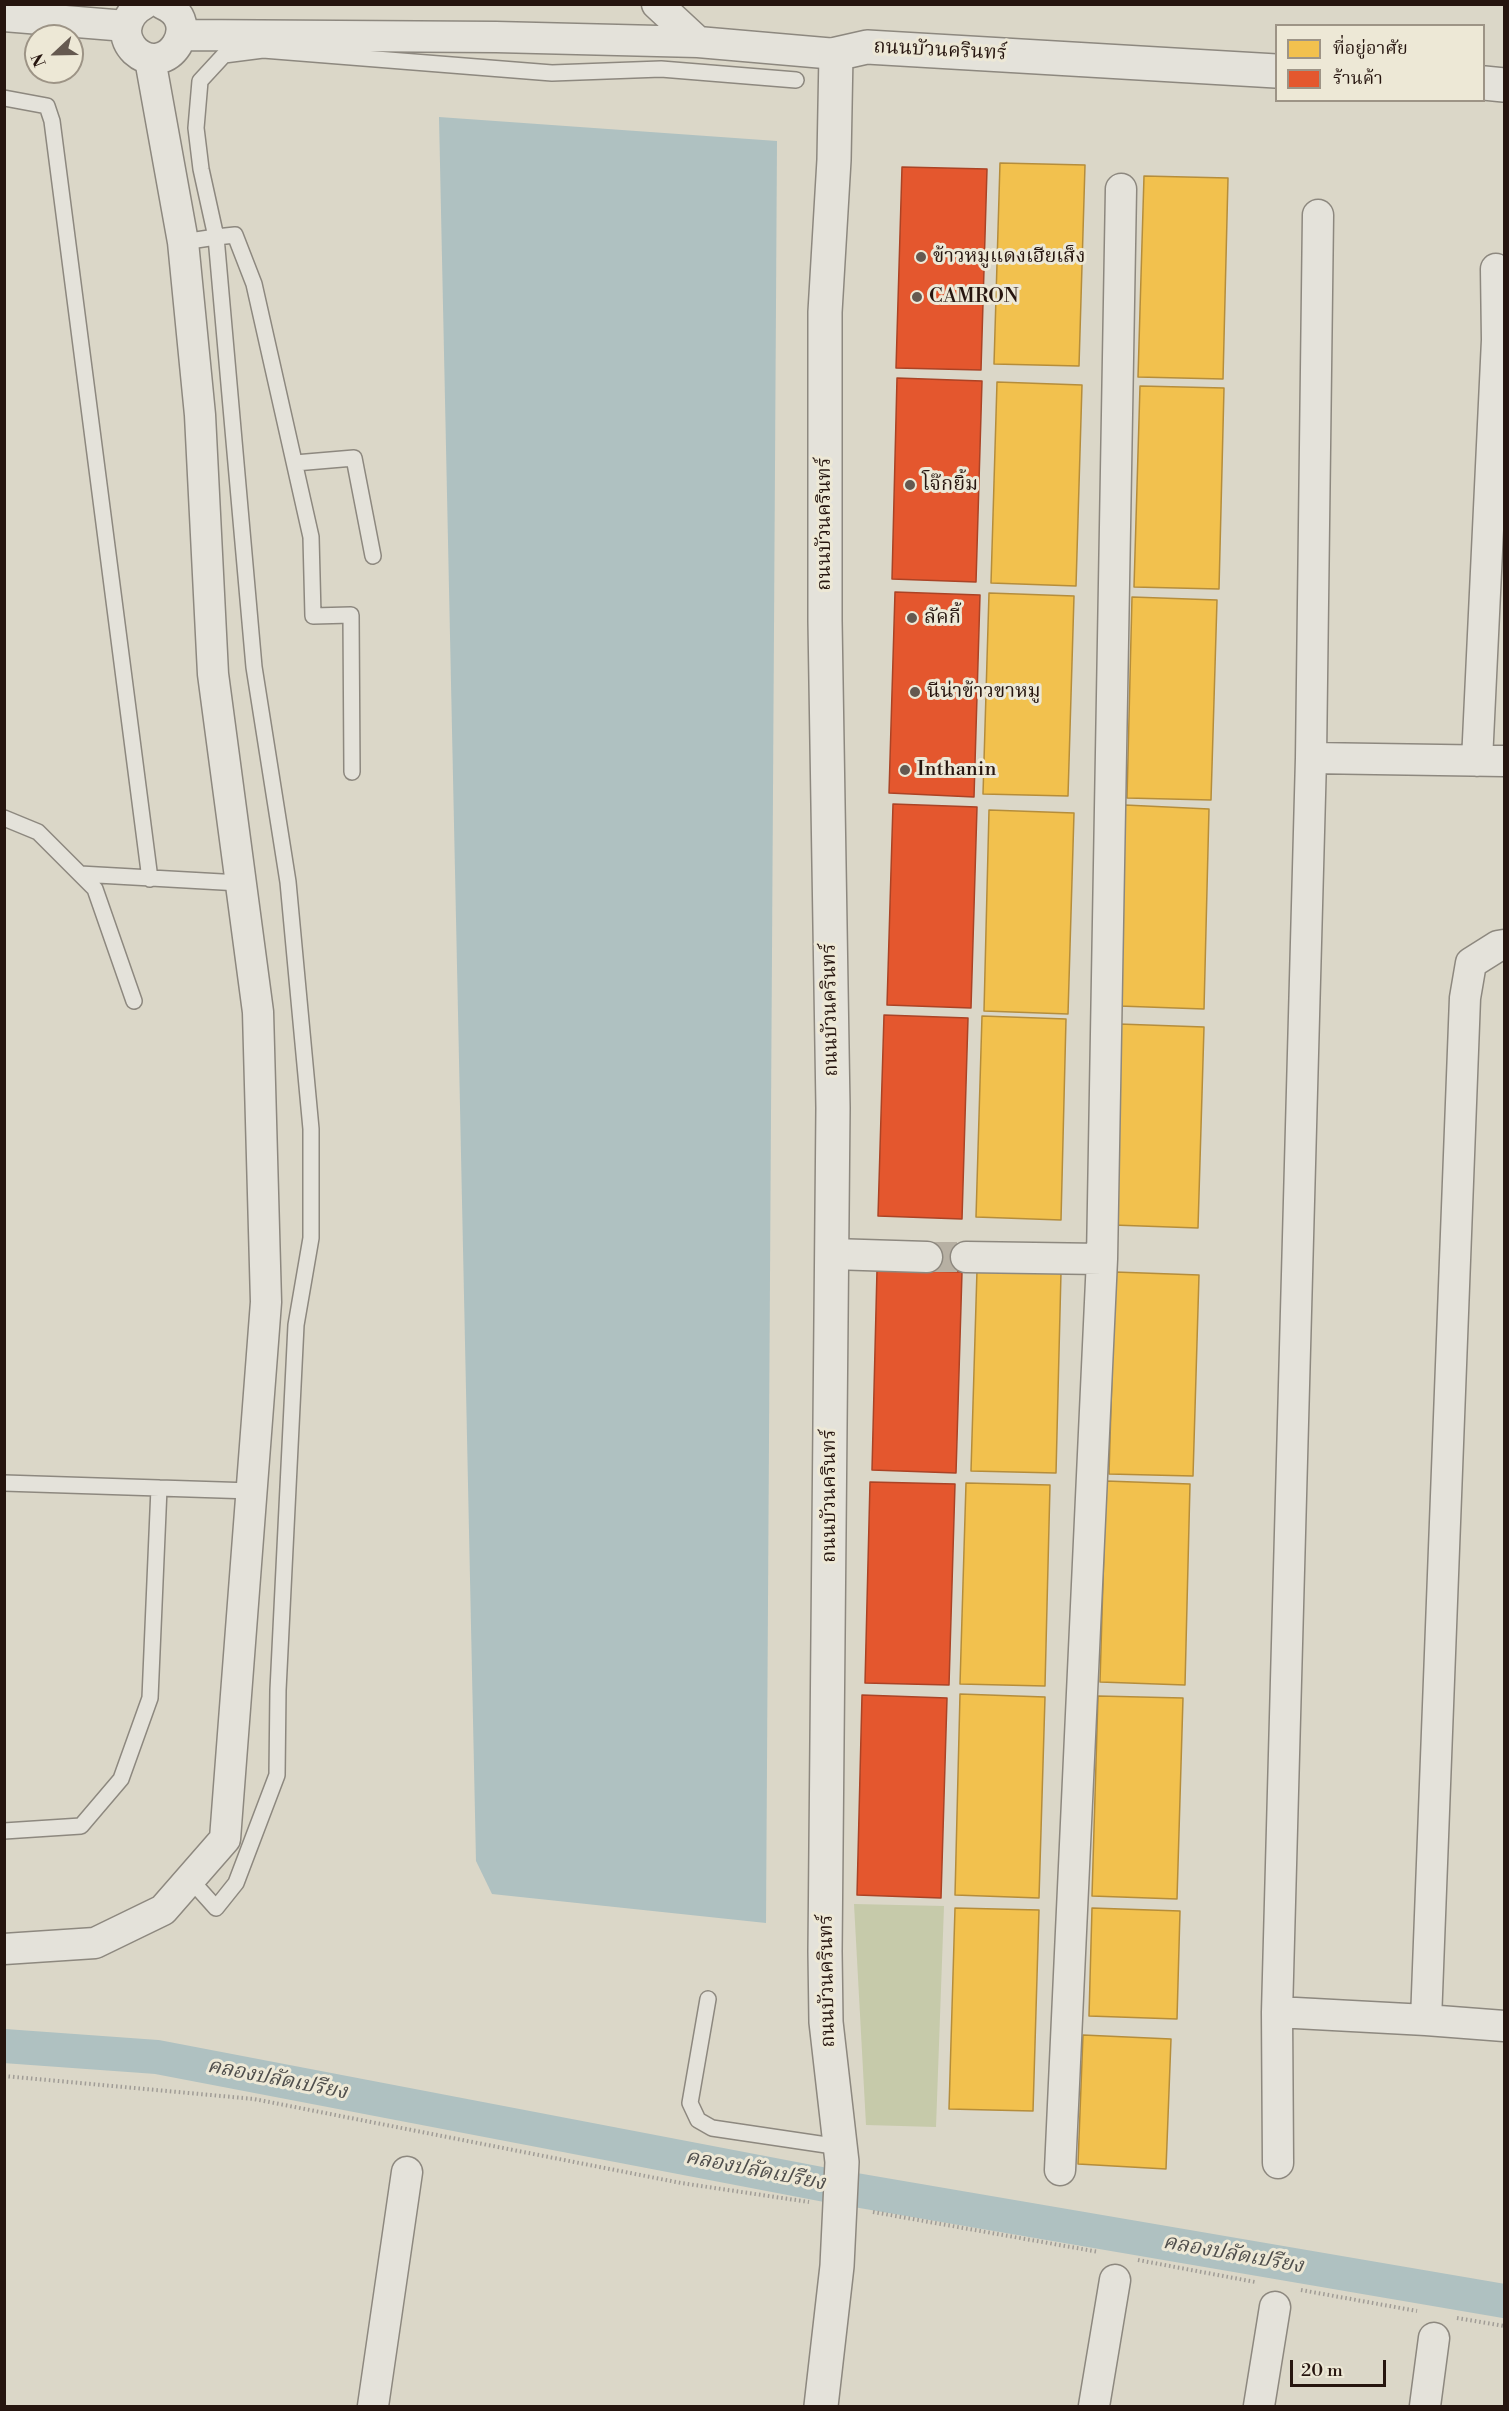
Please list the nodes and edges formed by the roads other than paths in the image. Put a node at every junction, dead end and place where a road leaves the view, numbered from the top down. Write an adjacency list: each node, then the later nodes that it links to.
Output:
1 (163, 4): 5 (street)
2 (657, 4): 6 (street)
3 (135, 15): 4 (street); 8 (street)
4 (4, 16)
5 (182, 35): 6 (street); 8 (street)
6 (698, 42): 7 (street)
7 (836, 54): 9 (street, ถนนบัวนครินทร์); 31 (street, ถนนบัวนครินทร์)
8 (150, 59): 17 (street)
9 (1275, 71)
10 (796, 80): 16 (lane)
11 (1485, 84): 12 (street)
12 (1504, 85)
13 (4, 98): 27 (lane)
14 (1121, 189): 34 (street)
15 (1318, 215): 22 (street)
16 (216, 237): 17 (lane); 20 (lane); 39 (lane)
17 (183, 242): 28 (street)
18 (1496, 269): 19 (street)
19 (1501, 340): 23 (street)
20 (295, 464): 21 (lane); 24 (lane)
21 (373, 556)
22 (1311, 758): 23 (street); 42 (street)
23 (1491, 761)
24 (352, 772)
25 (4, 818): 26 (lane)
26 (80, 874): 27 (lane); 30 (lane)
27 (150, 879): 28 (lane)
28 (240, 883): 37 (street)
29 (1504, 945): 43 (street)
30 (134, 1001)
31 (832, 1254): 32 (street); 45 (street, ถนนบัวนครินทร์)
32 (927, 1257)
33 (966, 1257): 34 (street)
34 (1102, 1259): 47 (street)
35 (4, 1483): 36 (lane)
36 (159, 1488): 37 (lane); 38 (lane)
37 (252, 1491): 39 (street)
38 (4, 1831)
39 (190, 1879): 40 (street)
40 (4, 1948)
41 (708, 1999): 45 (lane)
42 (1277, 2012): 43 (street); 46 (street)
43 (1426, 2020): 44 (street)
44 (1504, 2026)
45 (841, 2154): 53 (street, ถนนบัวนครินทร์)
46 (1278, 2163)
47 (1060, 2170)
48 (407, 2172): 52 (street)
49 (1117, 2264): 54 (street)
50 (1282, 2298): 55 (street)
51 (1442, 2327): 56 (street)
52 (373, 2406)
53 (821, 2406)
54 (1094, 2406)
55 (1259, 2406)
56 (1425, 2406)

